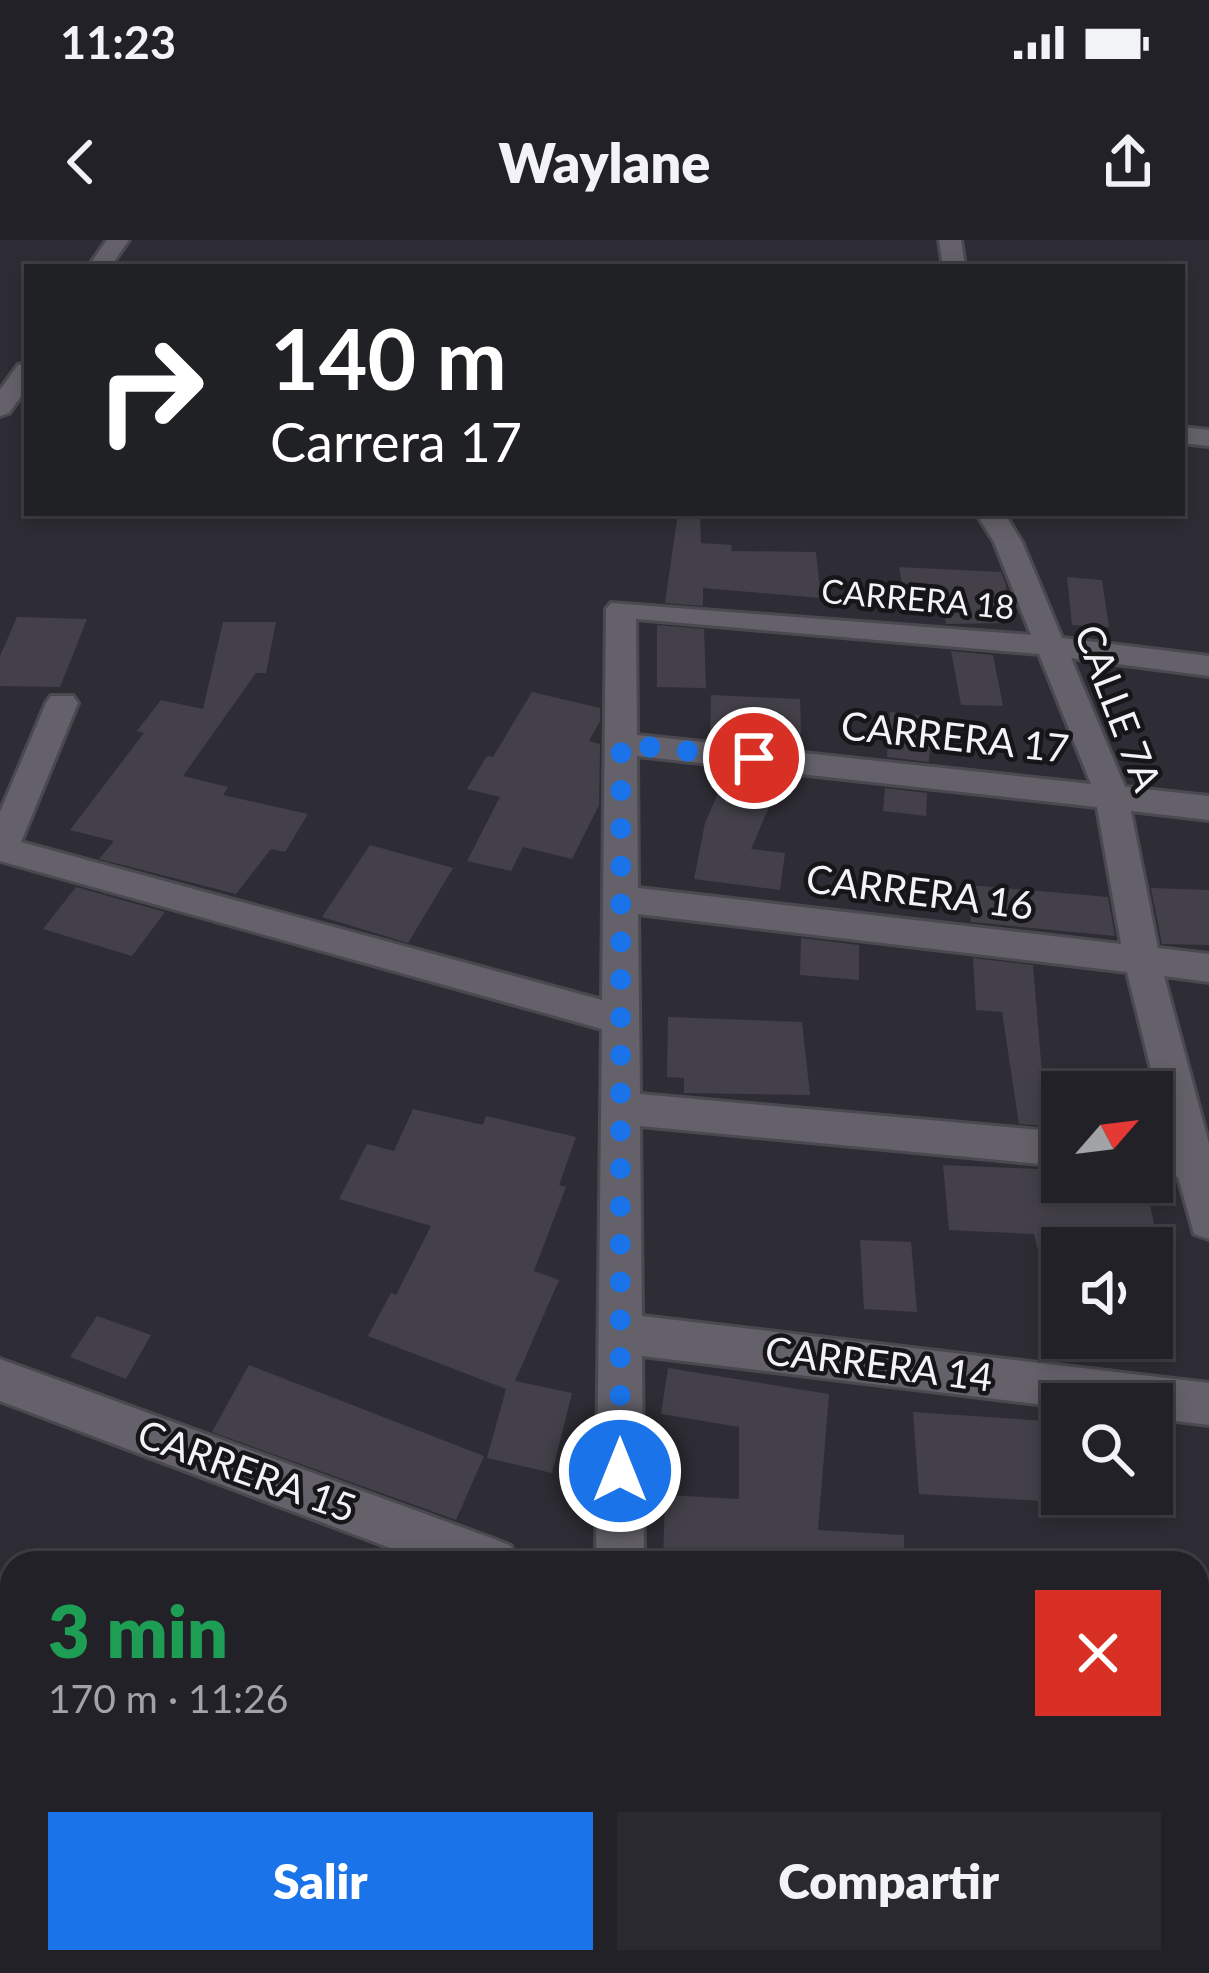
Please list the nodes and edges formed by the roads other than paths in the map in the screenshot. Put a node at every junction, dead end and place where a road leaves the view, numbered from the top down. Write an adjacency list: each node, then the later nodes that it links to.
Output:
1 (24, 374): 2 (street)
2 (0, 409)
3 (992, 516): 4 (street, CALLE 7A)
4 (1050, 646): 5 (street, CARRERA 18); 7 (street, CARRERA 18); 8 (street, CALLE 7A)
5 (1209, 666)
6 (62, 703): 10 (street)
7 (621, 744): 8 (street, CARRERA 17); 11 (street)
8 (1112, 796): 9 (street, CARRERA 17); 12 (street, CALLE 7A)
9 (1209, 808)
10 (1, 848): 14 (street)
11 (621, 899): 12 (street, CARRERA 16); 14 (street)
12 (1142, 961): 13 (street, CARRERA 16); 17 (street, CALLE 7A)
13 (1209, 968)
14 (620, 1019): 15 (street)
15 (620, 1108): 16 (street); 19 (street)
16 (1041, 1147)
17 (1201, 1163): 18 (street, CALLE 7A)
18 (1209, 1221)
19 (620, 1333): 21 (street, CARRERA 14); 23 (street)
20 (0, 1380): 22 (street, CARRERA 15)
21 (1209, 1404)
22 (462, 1551)
23 (620, 1551)

